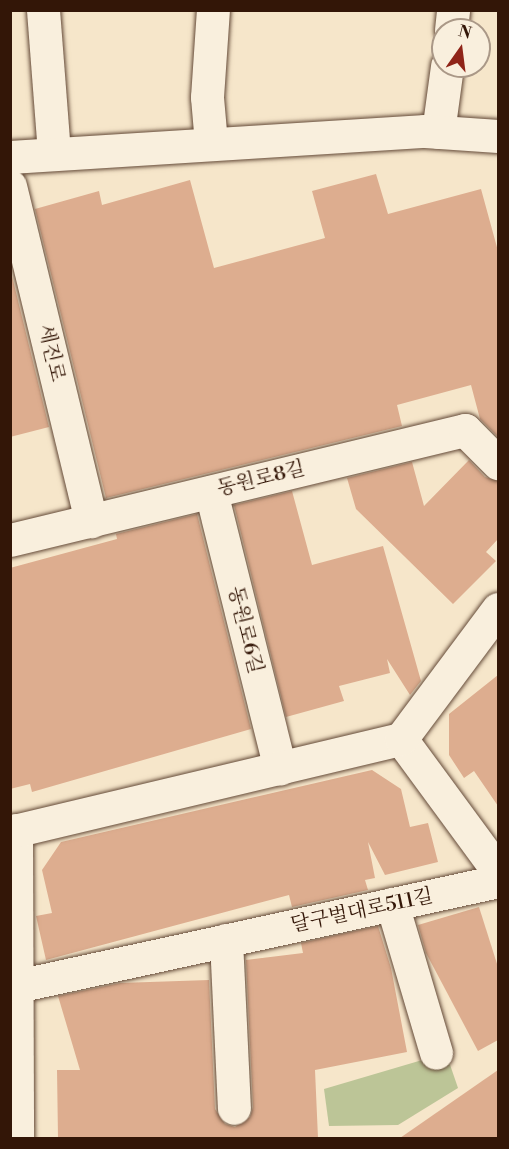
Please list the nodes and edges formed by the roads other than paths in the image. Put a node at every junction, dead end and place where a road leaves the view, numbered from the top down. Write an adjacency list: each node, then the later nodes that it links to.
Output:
1 (43, 10): 7 (street)
2 (213, 10): 6 (street)
3 (445, 78): 4 (street)
4 (438, 132): 5 (street); 6 (street)
5 (498, 136)
6 (211, 143): 7 (street)
7 (54, 153): 8 (street)
8 (10, 157)
9 (10, 186): 12 (street, 세진로)
10 (498, 463): 11 (street, 동원로8길)
11 (211, 492): 12 (street, 동원로8길); 16 (street, 동원로6길)
12 (91, 521): 13 (street, 동원로8길)
13 (10, 540)
14 (498, 609): 15 (street)
15 (401, 739): 16 (street); 18 (street)
16 (280, 768): 17 (street)
17 (13, 831): 22 (street)
18 (498, 871)
19 (498, 881): 20 (street, 달구벌대로511길)
20 (392, 904): 21 (street, 달구벌대로511길); 23 (street)
21 (226, 940): 22 (street, 달구벌대로511길); 24 (street)
22 (17, 986): 25 (street)
23 (436, 1053)
24 (234, 1108)
25 (15, 1138)

